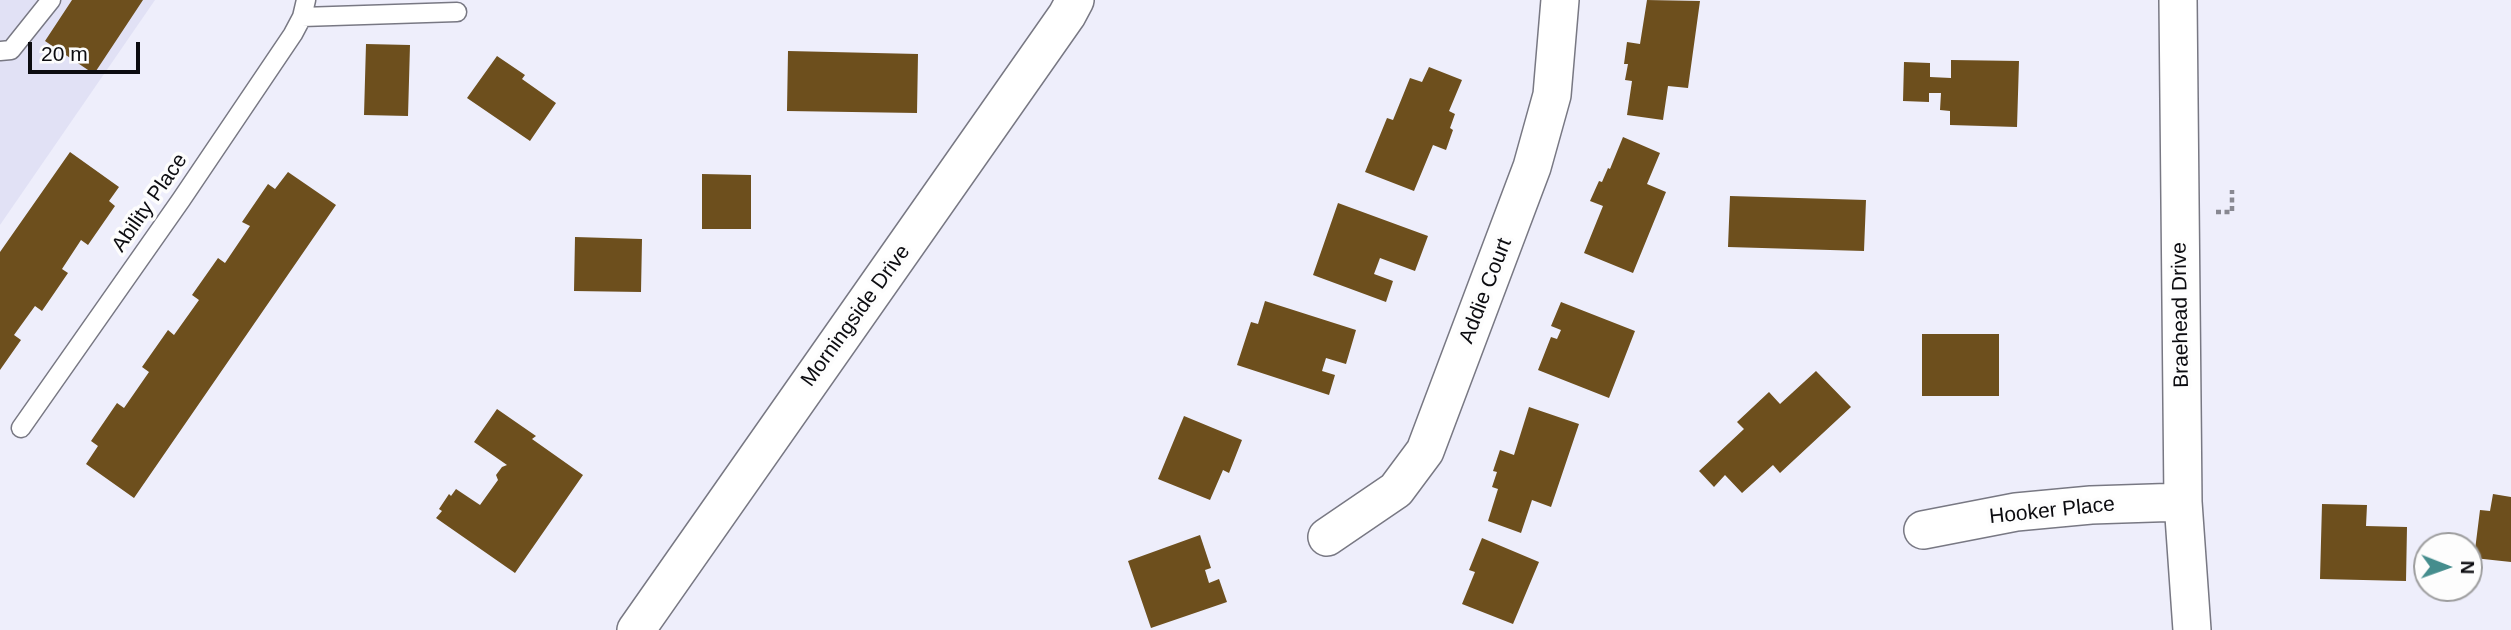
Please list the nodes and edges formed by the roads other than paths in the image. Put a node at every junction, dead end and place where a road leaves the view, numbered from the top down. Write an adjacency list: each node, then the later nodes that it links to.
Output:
1 (51, 0): 7 (lane)
2 (1075, 0): 12 (street, Morningside Drive)
3 (1560, 0): 11 (street, Addie Court)
4 (2178, 0): 9 (street, Braehead Drive)
5 (304, 9): 6 (lane); 8 (lane, Ability Place)
6 (457, 12)
7 (0, 51)
8 (22, 428)
9 (2183, 502): 10 (street, Hooker Place); 13 (street, Braehead Drive)
10 (1923, 530)
11 (1327, 537)
12 (636, 630)
13 (2192, 630)

